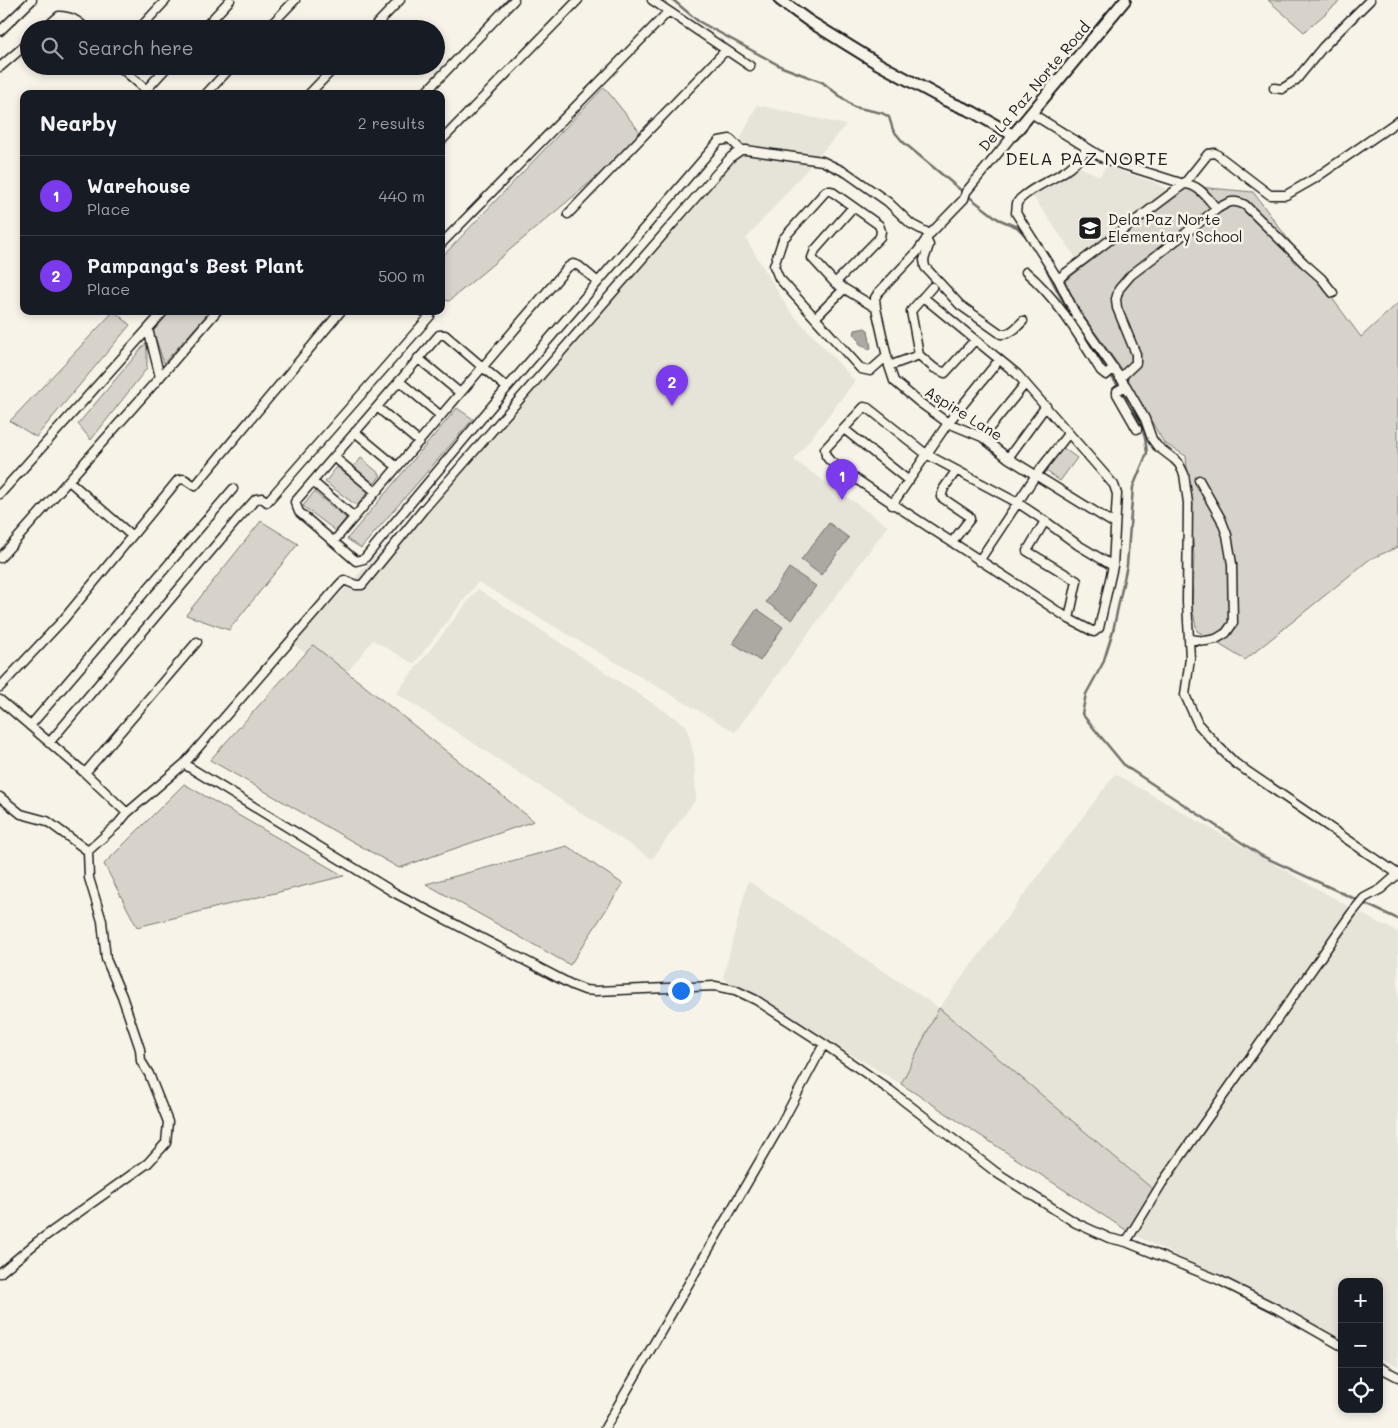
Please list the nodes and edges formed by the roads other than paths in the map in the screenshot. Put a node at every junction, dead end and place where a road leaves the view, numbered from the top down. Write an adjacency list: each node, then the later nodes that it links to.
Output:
1 (32, 0): 19 (street)
2 (166, 0): 15 (street)
3 (230, 0): 16 (street)
4 (295, 0): 17 (street)
5 (400, 0): 18 (street)
6 (514, 0): 24 (street)
7 (578, 0): 39 (street)
8 (652, 0): 12 (street)
9 (780, 0): 38 (street)
10 (1125, 0): 36 (street, De La Paz Norte Road)
11 (1370, 0): 30 (street)
12 (668, 12): 21 (street); 47 (street)
13 (54, 20): 14 (street)
14 (75, 20)
15 (147, 20)
16 (211, 20)
17 (276, 20)
18 (381, 20)
19 (0, 31)
20 (20, 50): 23 (street)
21 (726, 50): 22 (street); 45 (street)
22 (750, 66)
23 (0, 67)
24 (445, 72)
25 (129, 75): 31 (street)
26 (161, 75): 32 (street)
27 (224, 75): 33 (street)
28 (327, 75): 34 (street)
29 (442, 75): 35 (street)
30 (1274, 88)
31 (146, 90)
32 (150, 90)
33 (210, 90)
34 (313, 90)
35 (428, 90)
36 (1031, 113): 38 (street, De La Paz Norte Road); 40 (street)
37 (1398, 121): 42 (street)
38 (1013, 135): 46 (street, De La Paz Norte Road)
39 (445, 138)
40 (1087, 148): 42 (street); 49 (street)
41 (741, 150): 46 (street); 50 (street); 121 (street)
42 (1184, 184): 44 (street); 49 (street)
43 (853, 207): 51 (street); 51 (street); 61 (street)
44 (1217, 209): 54 (street); 73 (street)
45 (568, 214)
46 (928, 236): 56 (street); 62 (street)
47 (445, 240)
48 (1026, 272): 71 (street)
49 (1058, 279): 71 (street)
50 (598, 282): 70 (street); 76 (street)
51 (835, 283): 53 (street)
52 (932, 287): 55 (street)
53 (844, 289): 56 (street); 61 (street)
54 (1333, 293)
55 (923, 297): 64 (street); 65 (street)
56 (876, 308): 66 (street, Aspire Lane)
57 (160, 315): 63 (street)
58 (214, 315): 72 (street)
59 (338, 315): 108 (street)
60 (429, 315): 120 (street)
61 (815, 318): 66 (street)
62 (1023, 321)
63 (148, 329): 72 (street); 102 (street)
64 (975, 340): 65 (street); 68 (street)
65 (919, 355): 69 (street)
66 (887, 356): 69 (street, Aspire Lane)
67 (418, 358): 70 (street); 74 (street); 78 (street)
68 (999, 360): 75 (street); 83 (street)
69 (889, 366): 83 (street, Aspire Lane)
70 (482, 367): 76 (street); 78 (street)
71 (1110, 371): 73 (street)
72 (160, 377): 97 (street)
73 (1120, 378): 77 (street)
74 (399, 381): 79 (street); 82 (street)
75 (1025, 384): 80 (street); 88 (street)
76 (507, 388): 109 (street)
77 (1123, 388): 81 (street); 81 (street)
78 (460, 393): 82 (street)
79 (377, 406): 86 (street); 89 (street)
80 (1046, 406): 87 (street); 92 (street)
81 (1134, 413): 85 (street); 115 (street)
82 (441, 416): 89 (street)
83 (948, 423): 88 (street, Aspire Lane); 90 (street)
84 (844, 429): 90 (street); 98 (street); 104 (street)
85 (1137, 429)
86 (355, 432): 91 (street); 93 (street)
87 (1068, 434): 95 (street); 107 (street)
88 (982, 437): 92 (street, Aspire Lane)
89 (419, 442): 93 (street)
90 (926, 454): 94 (street); 98 (street)
91 (334, 457): 99 (street); 101 (street)
92 (1008, 458): 95 (street, Aspire Lane)
93 (397, 467): 101 (street)
94 (956, 470): 103 (street); 110 (street)
95 (1036, 475): 103 (street); 107 (street, Aspire Lane)
96 (1199, 480): 115 (street)
97 (69, 481): 108 (street); 111 (street)
98 (909, 481): 104 (street)
99 (312, 482): 105 (street); 109 (street)
100 (233, 489): 119 (street)
101 (376, 492): 105 (street)
102 (0, 494)
103 (1018, 503): 106 (street); 112 (street)
104 (892, 505): 110 (street)
105 (354, 517): 109 (street)
106 (1045, 521): 113 (street); 114 (street)
107 (1115, 524): 113 (street)
108 (132, 536): 117 (street)
109 (334, 541)
110 (952, 542): 112 (street)
111 (0, 558)
112 (979, 561): 114 (street)
113 (1113, 566): 114 (street)
114 (1069, 619)
115 (1189, 639): 126 (street)
116 (197, 642): 122 (street)
117 (0, 687)
118 (0, 700): 119 (street)
119 (30, 726): 120 (street)
120 (49, 743): 122 (street)
121 (184, 764): 124 (street); 127 (street)
122 (85, 773): 124 (street)
123 (0, 797): 125 (street)
124 (127, 813): 125 (street)
125 (88, 851): 129 (street)
126 (1398, 874): 128 (street)
127 (824, 1044): 128 (street); 133 (street)
128 (1126, 1242): 130 (street)
129 (0, 1273)
130 (1338, 1344)
131 (1383, 1368): 132 (street)
132 (1398, 1376)
133 (604, 1428)

